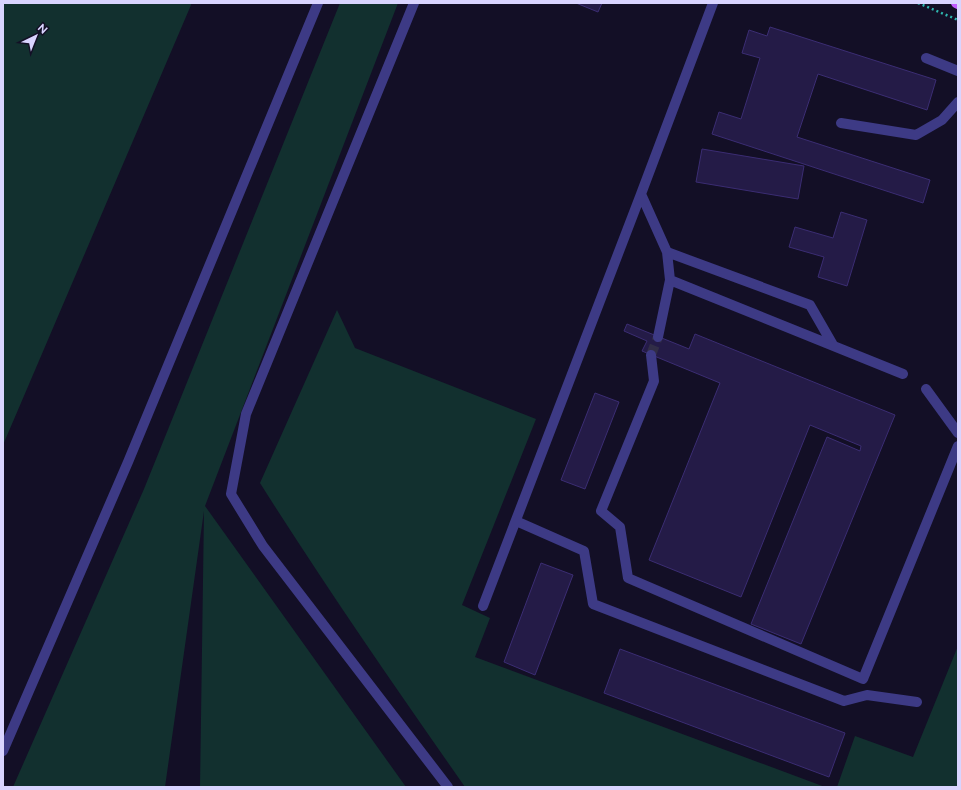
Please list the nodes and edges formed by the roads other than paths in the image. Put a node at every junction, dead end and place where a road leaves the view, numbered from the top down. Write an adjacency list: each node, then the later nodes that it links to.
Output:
1 (318, 3): 21 (street)
2 (414, 3): 22 (street)
3 (713, 3): 8 (street)
4 (926, 58): 5 (street)
5 (958, 71)
6 (958, 102): 7 (street)
7 (841, 123)
8 (641, 194): 9 (street); 18 (street)
9 (667, 252): 10 (street); 12 (street)
10 (670, 280): 11 (street); 12 (street)
11 (658, 337)
12 (833, 346): 14 (street)
13 (651, 355): 17 (street)
14 (903, 374)
15 (926, 389): 16 (street)
16 (958, 433)
17 (958, 446)
18 (516, 520): 19 (street); 20 (street)
19 (483, 606)
20 (917, 702)
21 (3, 751)
22 (448, 787)

